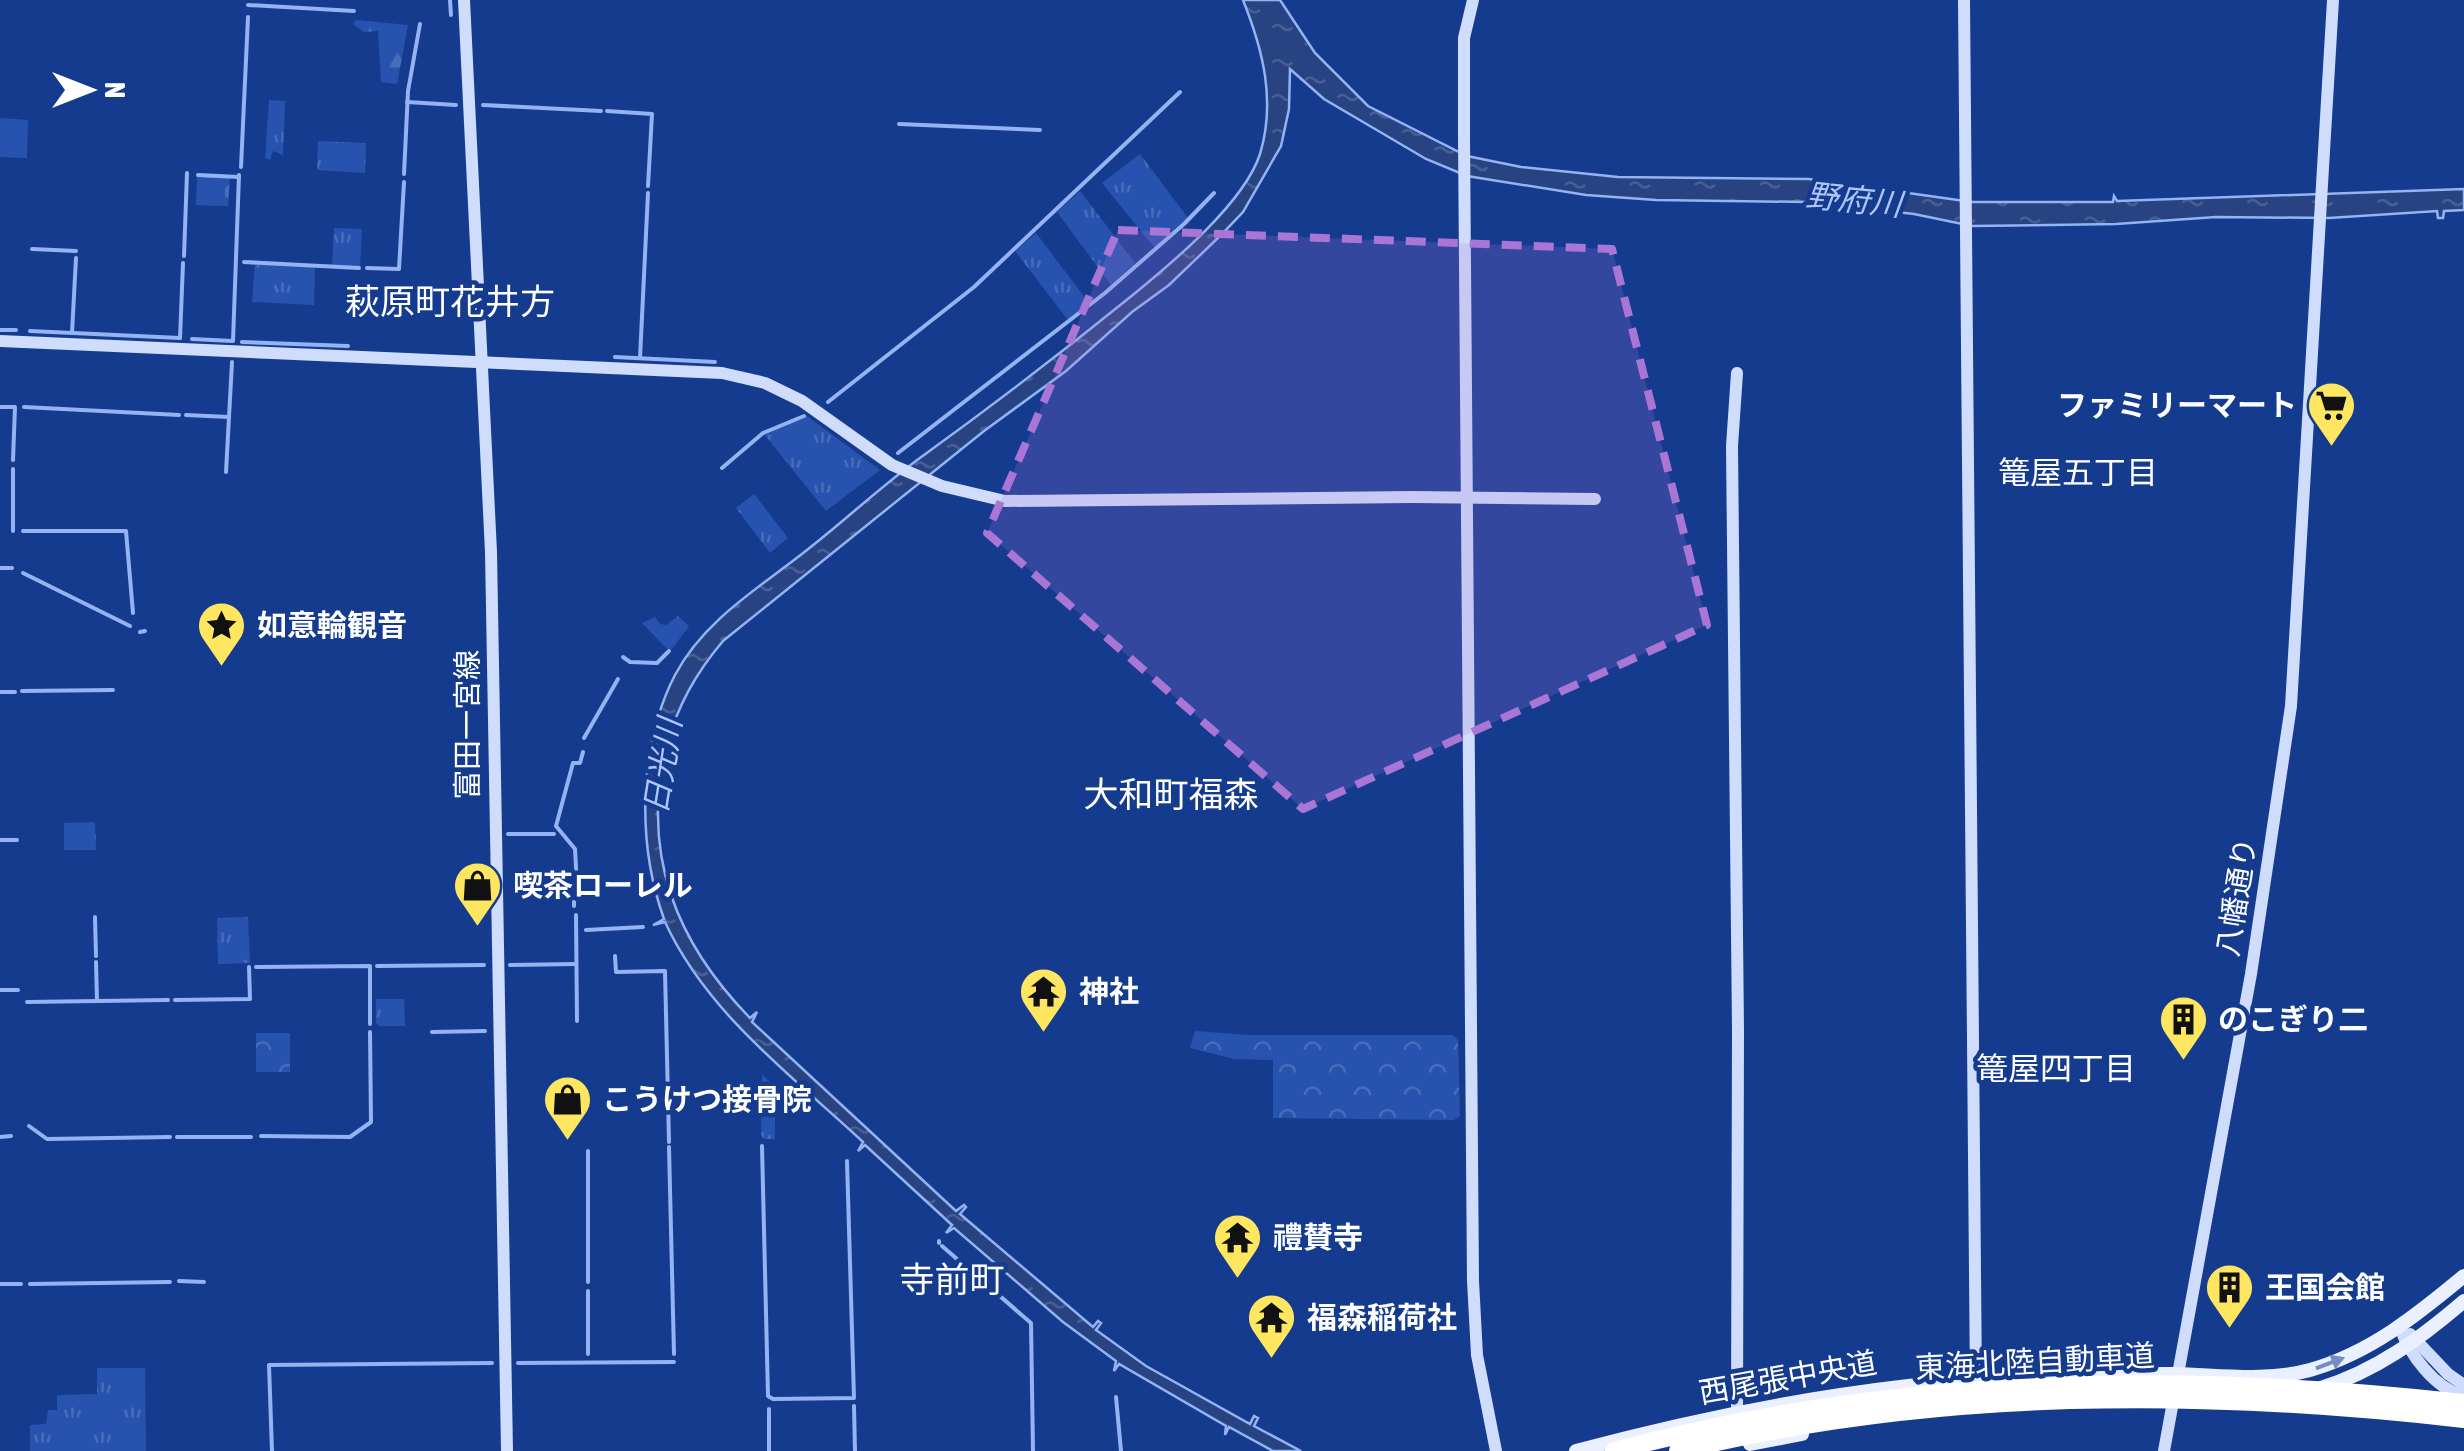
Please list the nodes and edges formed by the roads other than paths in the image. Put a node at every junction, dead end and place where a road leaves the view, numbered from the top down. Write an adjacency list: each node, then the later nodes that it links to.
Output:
1 (464, 0): 6 (street, 富田一宮線)
2 (1474, 0): 8 (street)
3 (1964, 0): 15 (street)
4 (2333, 0): 14 (street, 八幡通り)
5 (0, 341): 6 (street)
6 (484, 361): 8 (street); 23 (street, 富田一宮線)
7 (1738, 373): 19 (street)
8 (1466, 498): 9 (street); 24 (street)
9 (1595, 499)
10 (2464, 1276): 12 (main road, 西尾張中央道)
11 (2464, 1300): 13 (main road, 西尾張中央道)
12 (2400, 1327): 13 (street); 14 (main road, 西尾張中央道, one-way to 12)
13 (2412, 1343): 16 (street); 17 (street); 18 (main road, 西尾張中央道)
14 (2176, 1374): 15 (main road, 西尾張中央道); 18 (street, 八幡通り)
15 (1976, 1380): 19 (main road, 西尾張中央道); 20 (street)
16 (2464, 1385)
17 (2464, 1399): 26 (highway, 東海北陸自動車道, bridge)
18 (2171, 1407): 20 (main road, 西尾張中央道); 29 (street, 八幡通り)
19 (1736, 1412): 22 (street); 25 (main road, 西尾張中央道)
20 (1977, 1413): 22 (main road, 西尾張中央道)
21 (2464, 1419): 27 (highway, 東海北陸自動車道, bridge)
22 (1738, 1446): 28 (main road, 西尾張中央道)
23 (508, 1451)
24 (1496, 1451)
25 (1576, 1451)
26 (1614, 1451)
27 (1678, 1451)
28 (1717, 1451)
29 (2164, 1451)

